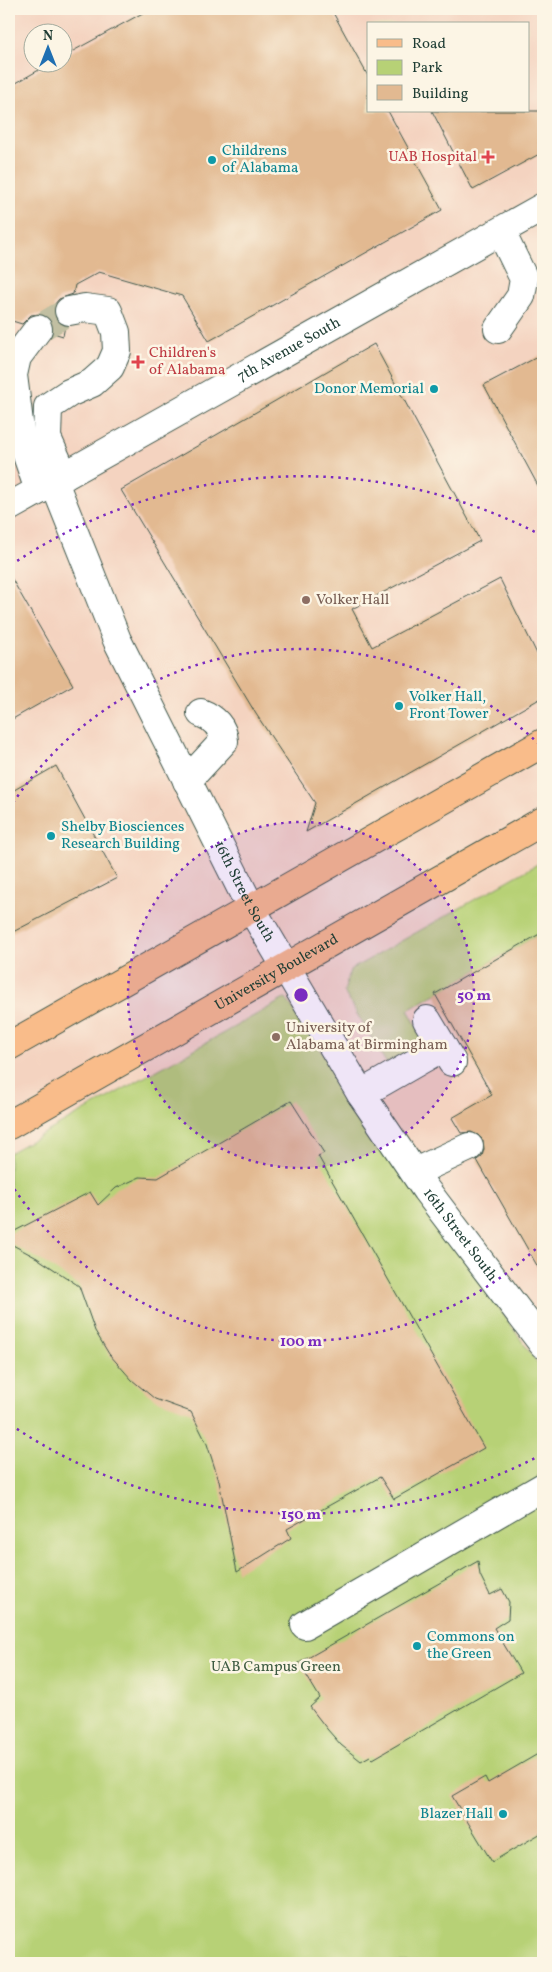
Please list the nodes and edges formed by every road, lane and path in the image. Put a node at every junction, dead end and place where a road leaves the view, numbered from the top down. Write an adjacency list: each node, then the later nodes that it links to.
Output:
1 (543, 207): 2 (street, 7th Avenue South)
2 (501, 232): 5 (street); 6 (street, 7th Avenue South)
3 (69, 311): 6 (street)
4 (38, 329): 6 (street)
5 (498, 329)
6 (52, 483): 7 (street, 7th Avenue South); 10 (street, 16th Street South)
7 (9, 507)
8 (543, 744): 12 (main road)
9 (215, 750): 10 (street)
10 (187, 781): 12 (street, 16th Street South)
11 (543, 821): 13 (main road, University Boulevard)
12 (251, 908): 13 (street, 16th Street South); 15 (main road)
13 (286, 967): 16 (street, 16th Street South); 17 (main road, University Boulevard)
14 (427, 1020): 16 (street)
15 (9, 1046)
16 (361, 1094): 19 (street, 16th Street South)
17 (9, 1125)
18 (468, 1146): 19 (street)
19 (415, 1172): 20 (street, 16th Street South)
20 (543, 1344)
21 (543, 1487): 22 (street)
22 (306, 1625)

